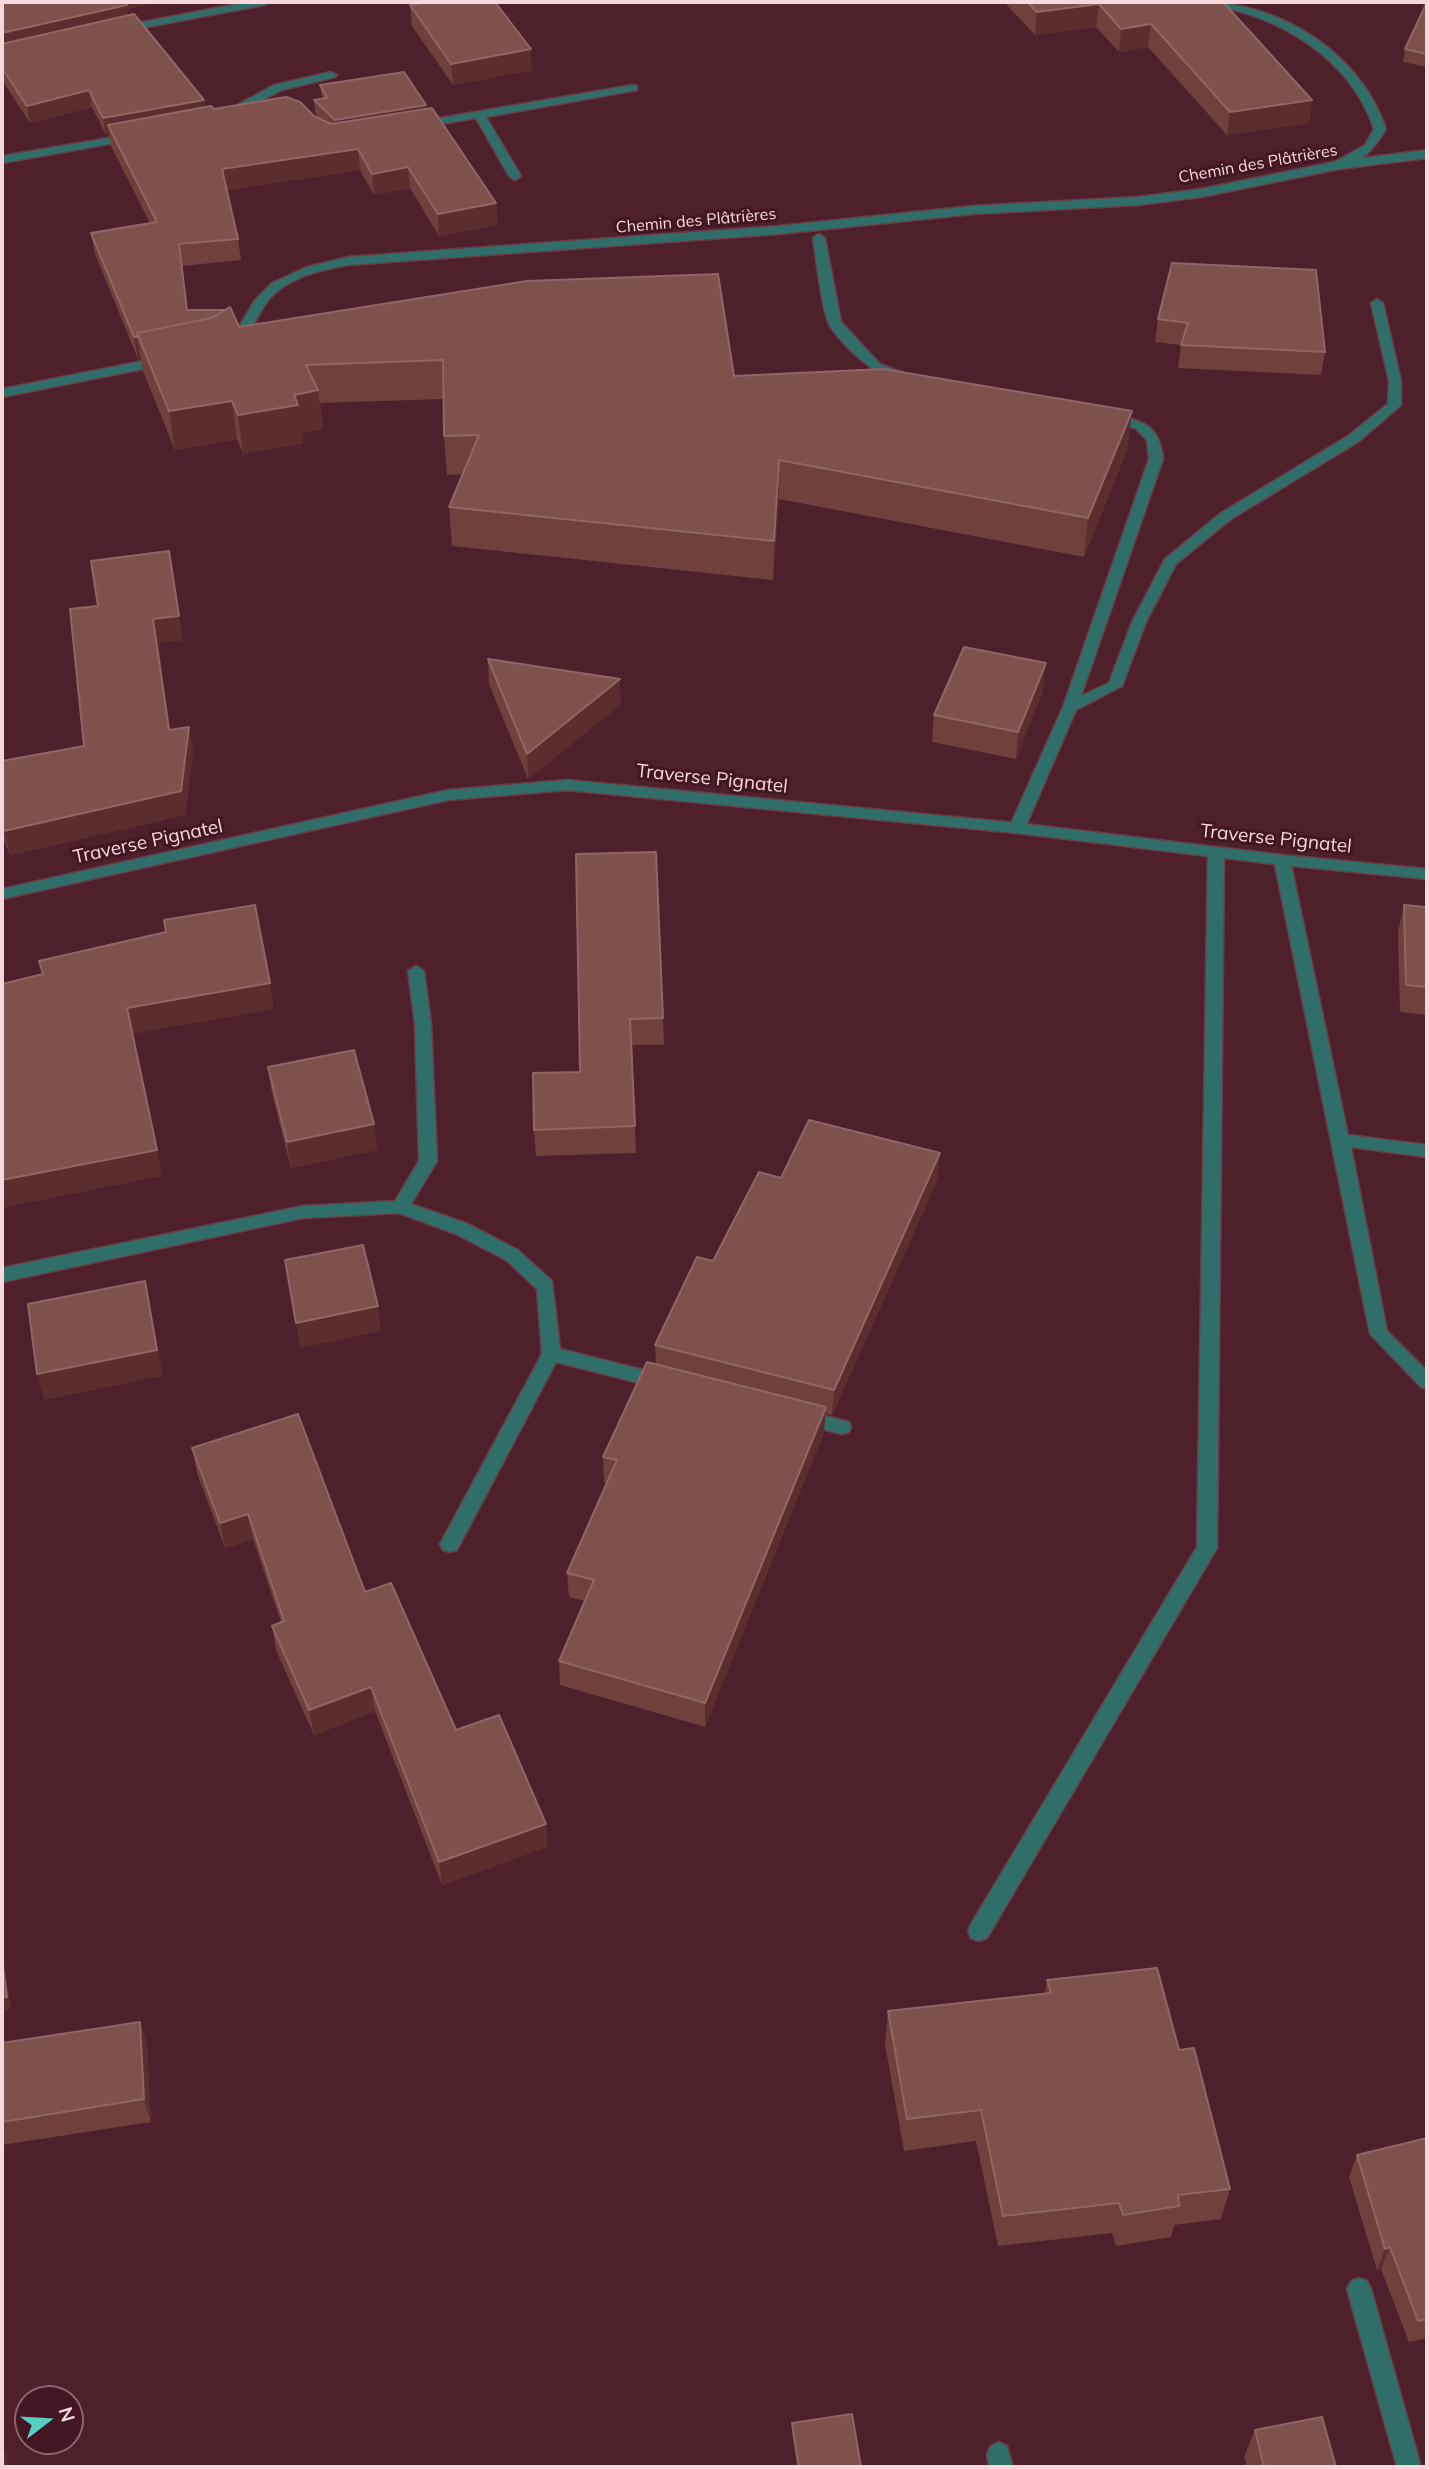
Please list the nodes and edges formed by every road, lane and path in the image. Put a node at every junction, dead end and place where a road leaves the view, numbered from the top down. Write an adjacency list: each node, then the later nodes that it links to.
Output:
1 (264, 2): 3 (street)
2 (1207, 2): 12 (street)
3 (102, 33)
4 (331, 75): 7 (street)
5 (633, 88): 6 (street)
6 (479, 114): 8 (street); 13 (street)
7 (256, 115)
8 (402, 128)
9 (145, 135): 11 (street)
10 (1427, 154): 12 (street, Chemin des Plâtrières)
11 (2, 160)
12 (1339, 165): 16 (street, Chemin des Plâtrières)
13 (515, 176)
14 (819, 237): 18 (street)
15 (1377, 303): 21 (street)
16 (219, 346)
17 (170, 359): 19 (street)
18 (911, 379)
19 (2, 393)
20 (1094, 416): 21 (street)
21 (1070, 707): 22 (street)
22 (1017, 828): 23 (street, Traverse Pignatel); 26 (street, Traverse Pignatel)
23 (1216, 852): 24 (street, Traverse Pignatel); 38 (street)
24 (1282, 860): 25 (street, Traverse Pignatel); 28 (street)
25 (1427, 874)
26 (2, 894)
27 (416, 971): 30 (street)
28 (1341, 1140): 29 (street); 33 (street)
29 (1427, 1151)
30 (400, 1207): 31 (street); 32 (street)
31 (2, 1275)
32 (551, 1354): 34 (street); 37 (street)
33 (1427, 1382)
34 (683, 1387)
35 (789, 1414): 36 (street)
36 (842, 1427)
37 (450, 1544)
38 (979, 1931)
39 (1359, 2289): 40 (street)
40 (1409, 2467)

